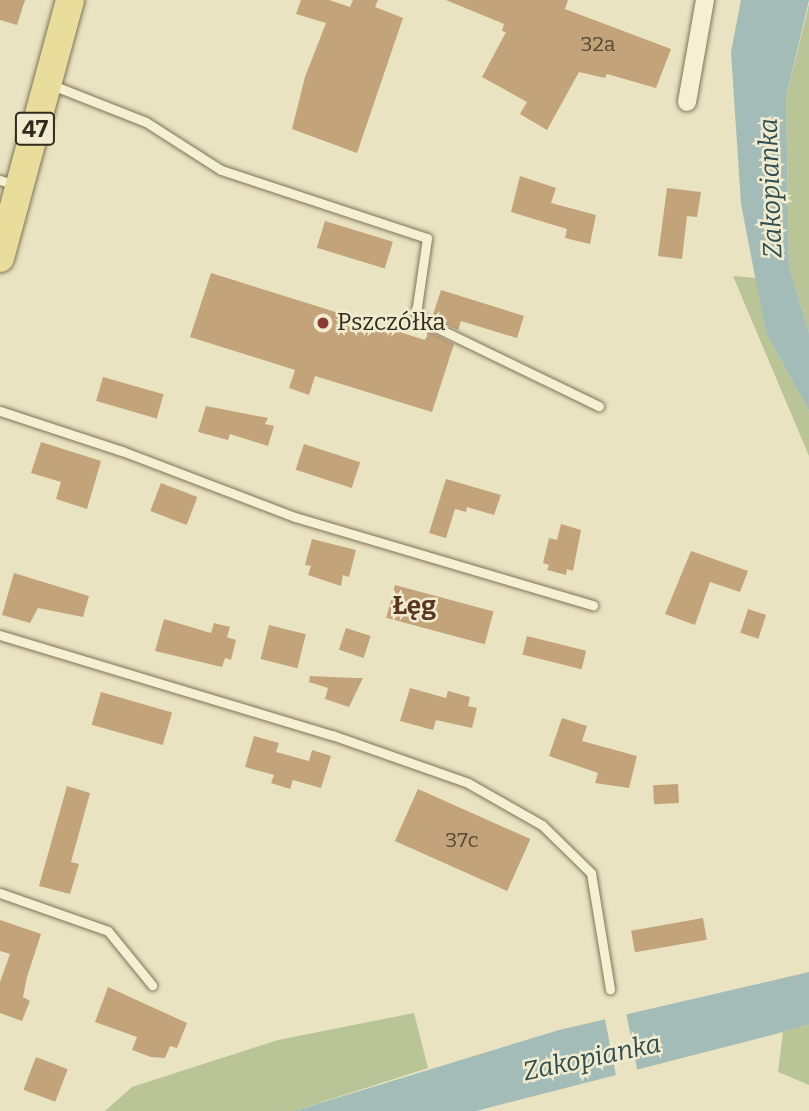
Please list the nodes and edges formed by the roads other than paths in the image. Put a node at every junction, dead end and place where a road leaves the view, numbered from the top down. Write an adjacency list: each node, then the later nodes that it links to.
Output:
1 (69, 0): 3 (main road, 47)
2 (705, 0): 4 (street)
3 (47, 83): 5 (main road, 47); 7 (lane)
4 (687, 102)
5 (10, 183): 6 (main road, 47)
6 (0, 258)
7 (599, 405)
8 (0, 411): 9 (lane)
9 (593, 605)
10 (0, 635): 13 (lane)
11 (0, 893): 12 (lane)
12 (152, 985)
13 (610, 989)

